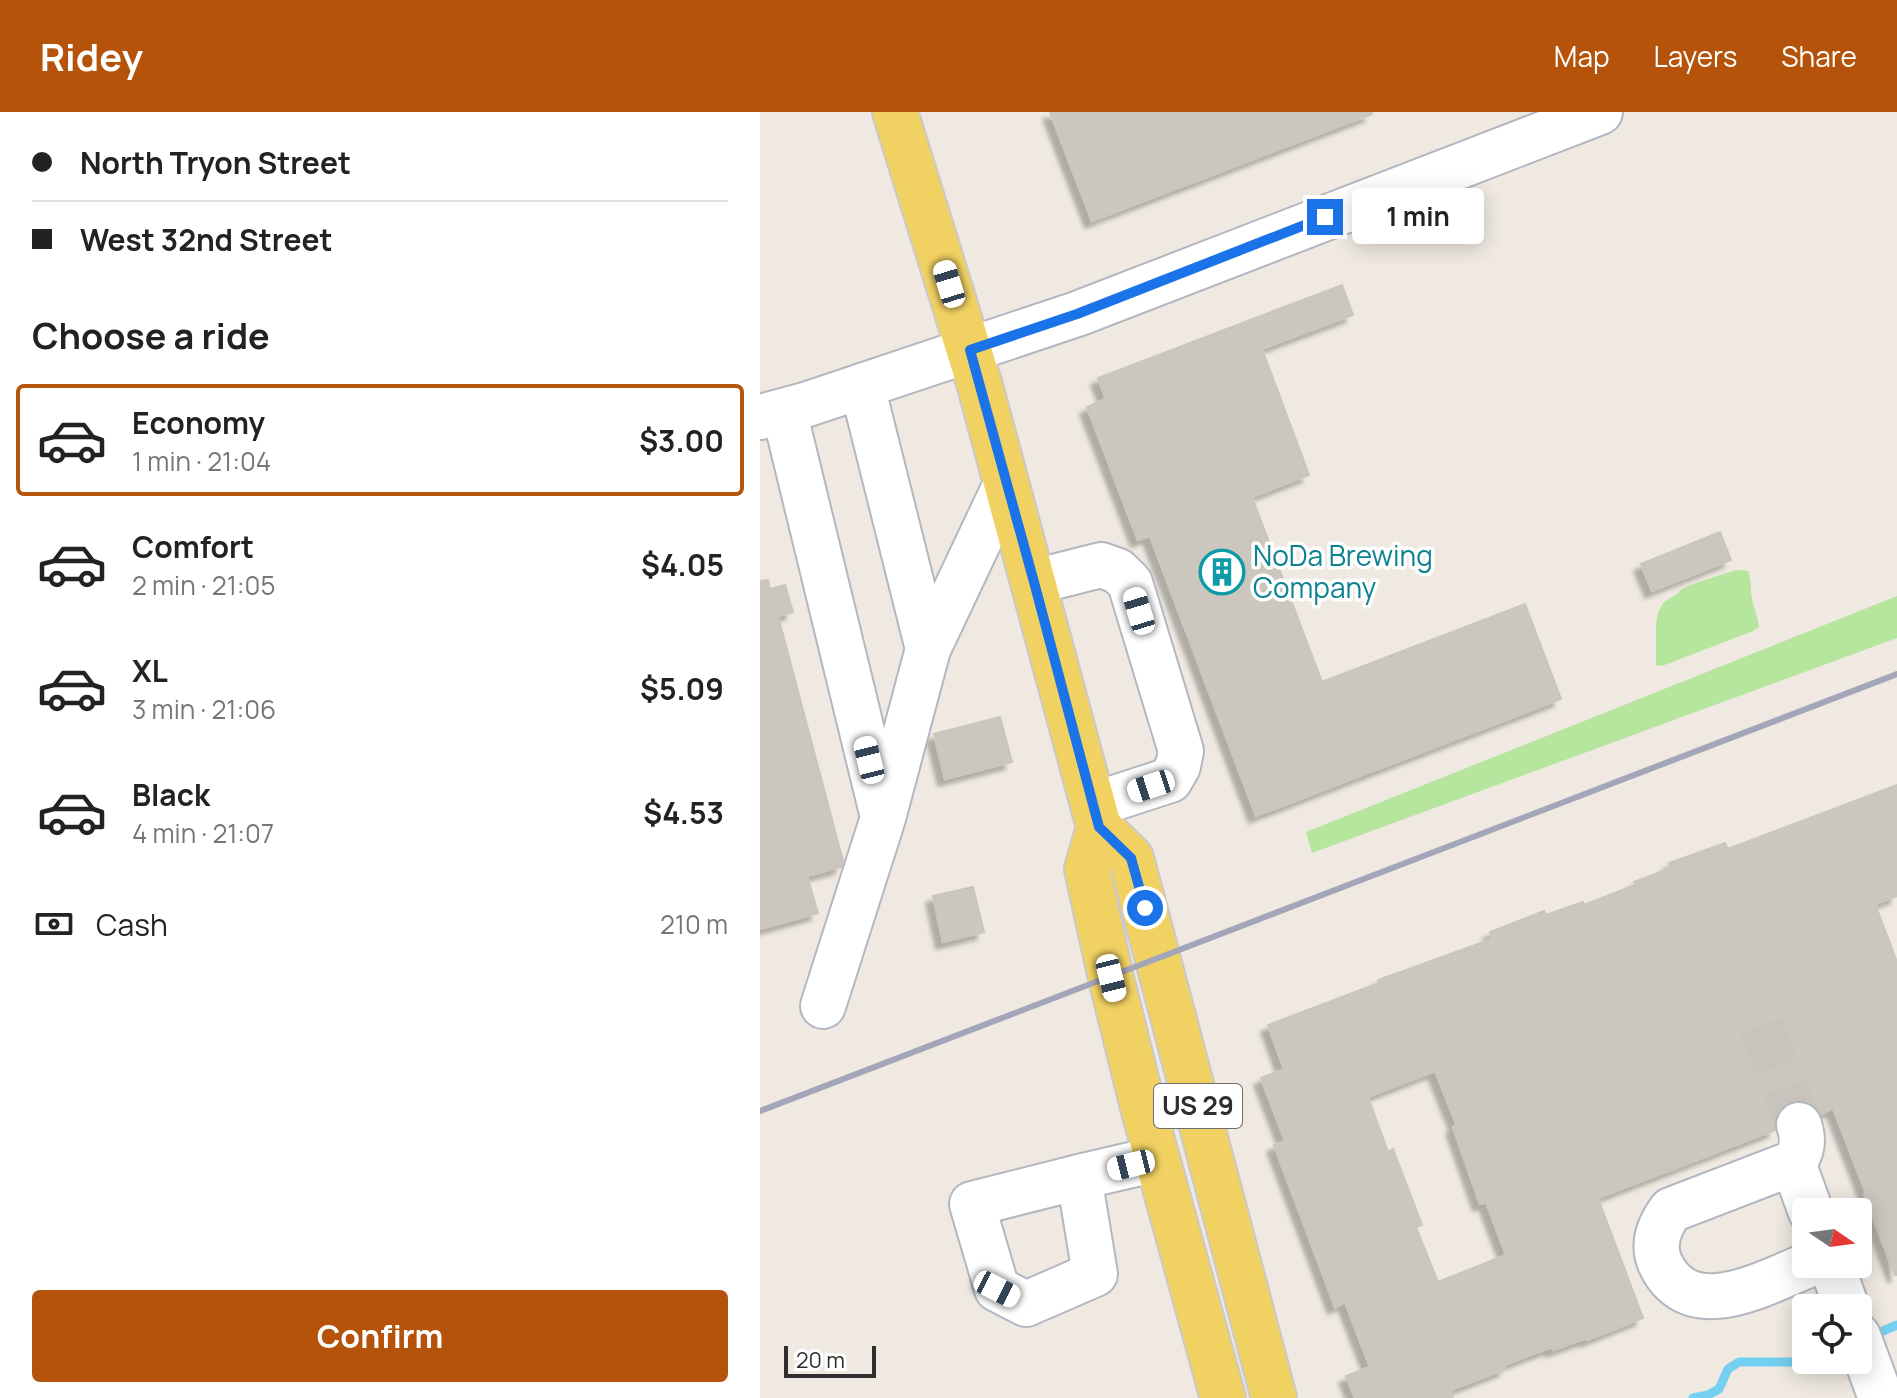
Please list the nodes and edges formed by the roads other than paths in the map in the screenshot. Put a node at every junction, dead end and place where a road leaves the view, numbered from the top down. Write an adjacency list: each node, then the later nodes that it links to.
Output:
1 (895, 112): 3 (main road)
2 (1600, 112): 3 (street)
3 (970, 350): 4 (street); 6 (main road)
4 (862, 386): 5 (street); 8 (street)
5 (772, 414): 10 (street)
6 (1006, 484): 7 (main road); 8 (street)
7 (1034, 582): 9 (main road); 9 (street)
8 (928, 649): 10 (street)
9 (1096, 816): 12 (main road, US 29); 17 (main road, US 29)
10 (883, 818): 11 (street)
11 (823, 1006)
12 (1157, 1159): 13 (street); 16 (main road, US 29)
13 (1079, 1177)
14 (1808, 1198): 15 (street)
15 (1832, 1280)
16 (1223, 1398)
17 (1274, 1398)

